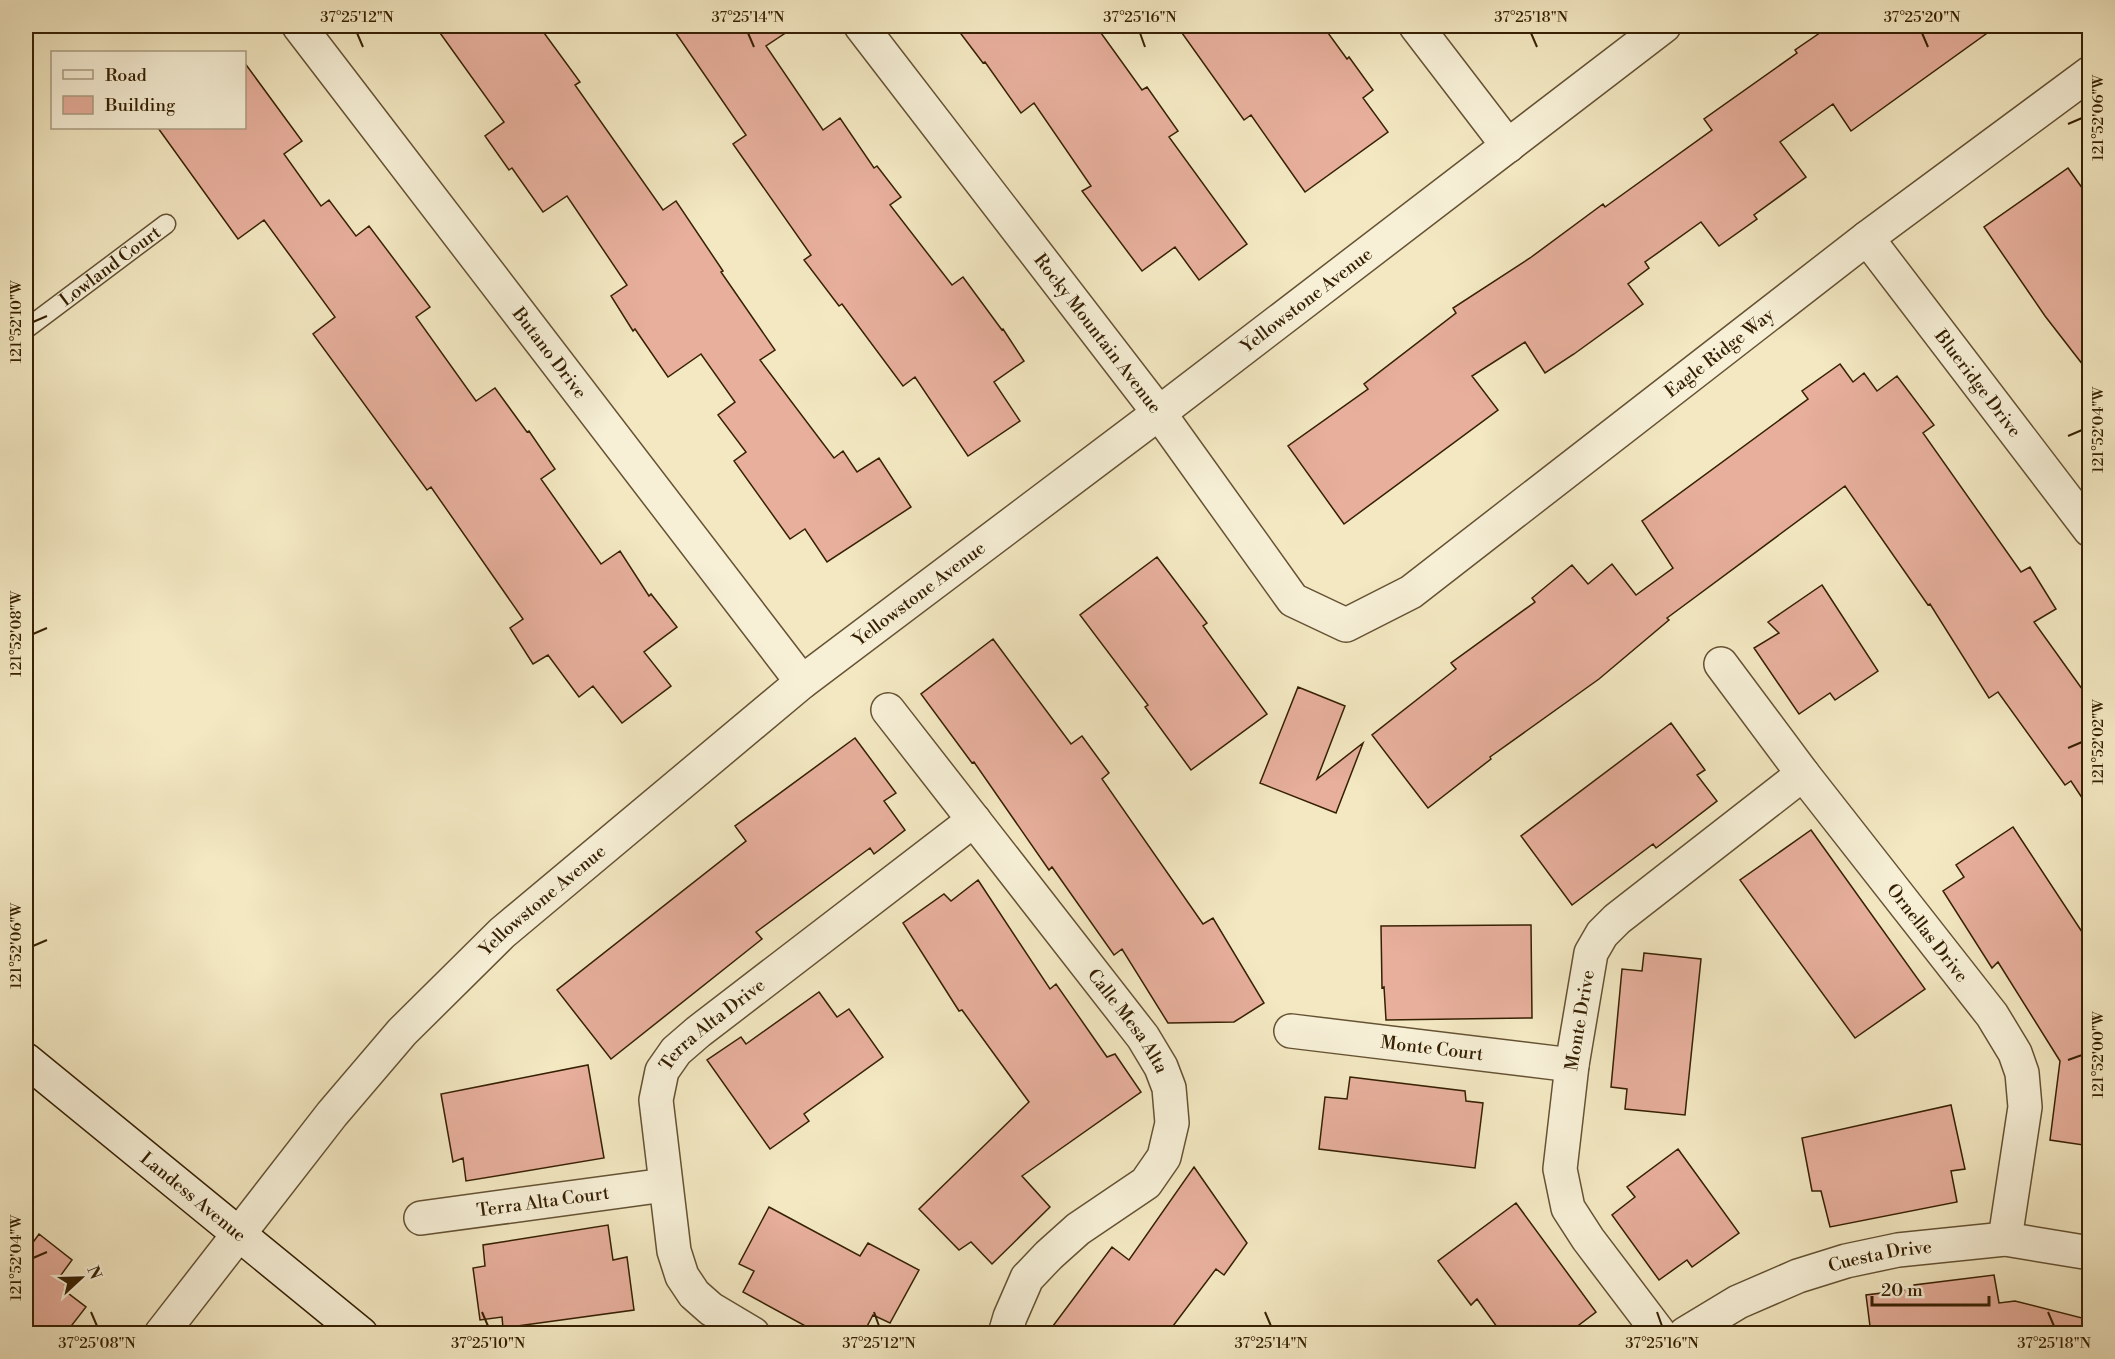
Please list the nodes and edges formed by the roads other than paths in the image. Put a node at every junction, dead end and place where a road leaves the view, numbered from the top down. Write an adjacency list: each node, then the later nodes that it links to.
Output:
1 (300, 26): 14 (street, Butano Drive)
2 (861, 26): 10 (street, Rocky Mountain Avenue)
3 (1416, 26): 6 (street)
4 (1664, 26): 6 (street, Yellowstone Avenue)
5 (2090, 74): 8 (street, Eagle Ridge Way)
6 (1508, 146): 10 (street, Yellowstone Avenue)
7 (166, 224): 9 (lane, Lowland Court)
8 (1867, 238): 11 (street, Blueridge Drive); 12 (street, Eagle Ridge Way)
9 (26, 329)
10 (1159, 413): 12 (street, Rocky Mountain Avenue); 14 (street, Yellowstone Avenue)
11 (2090, 530)
12 (1346, 625)
13 (1721, 664): 16 (street, Ornellas Drive)
14 (802, 682): 23 (street, Yellowstone Avenue)
15 (888, 710): 17 (street, Calle Mesa Alta)
16 (1803, 774): 20 (street, Monte Drive); 24 (street, Ornellas Drive)
17 (974, 820): 21 (street, Terra Alta Drive); 29 (street, Calle Mesa Alta)
18 (1291, 1030): 20 (street, Monte Court)
19 (26, 1060): 23 (street, Landess Avenue)
20 (1572, 1065): 30 (street, Monte Drive)
21 (665, 1185): 22 (street, Terra Alta Court); 28 (street, Terra Alta Drive)
22 (421, 1218)
23 (239, 1234): 26 (street, Yellowstone Avenue); 27 (street, Landess Avenue)
24 (2005, 1239): 25 (street, Cuesta Drive); 31 (street, Cuesta Drive)
25 (2090, 1253)
26 (161, 1334)
27 (361, 1334)
28 (753, 1334)
29 (1005, 1334)
30 (1660, 1334)
31 (1685, 1334)

